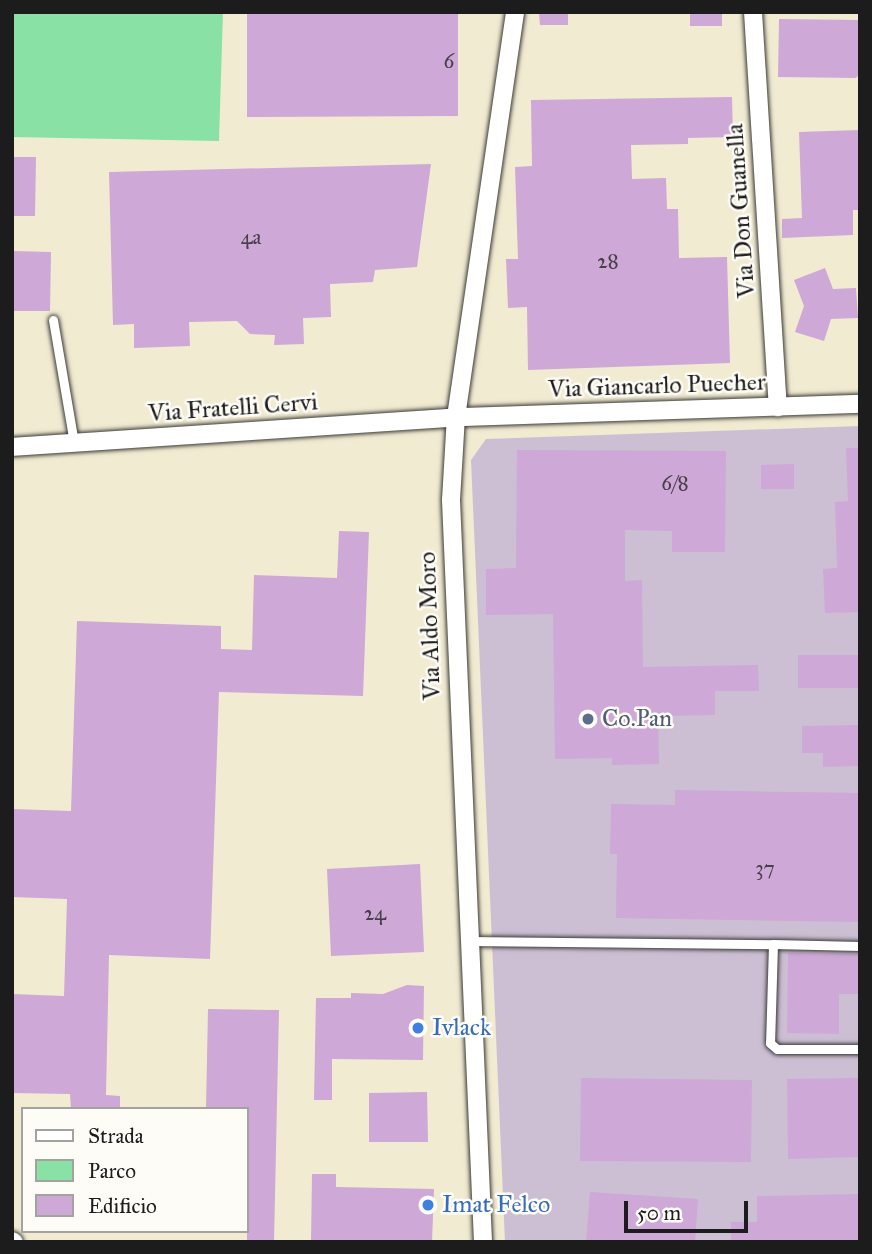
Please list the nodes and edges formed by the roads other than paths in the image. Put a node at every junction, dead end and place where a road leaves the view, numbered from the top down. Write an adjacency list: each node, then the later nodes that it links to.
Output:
1 (515, 12): 6 (street, Via Aldo Moro)
2 (753, 12): 5 (street, Via Don Guanella)
3 (53, 320): 7 (lane)
4 (860, 404): 5 (street, Via Giancarlo Puecher)
5 (778, 407): 6 (street, Via Giancarlo Puecher)
6 (456, 417): 7 (street, Via Fratelli Cervi); 9 (street, Via Aldo Moro)
7 (74, 443): 8 (street, Via Fratelli Cervi)
8 (12, 447)
9 (467, 941): 10 (lane); 13 (street, Via Aldo Moro)
10 (773, 944): 11 (lane); 12 (lane)
11 (860, 946)
12 (860, 1049)
13 (483, 1242)

